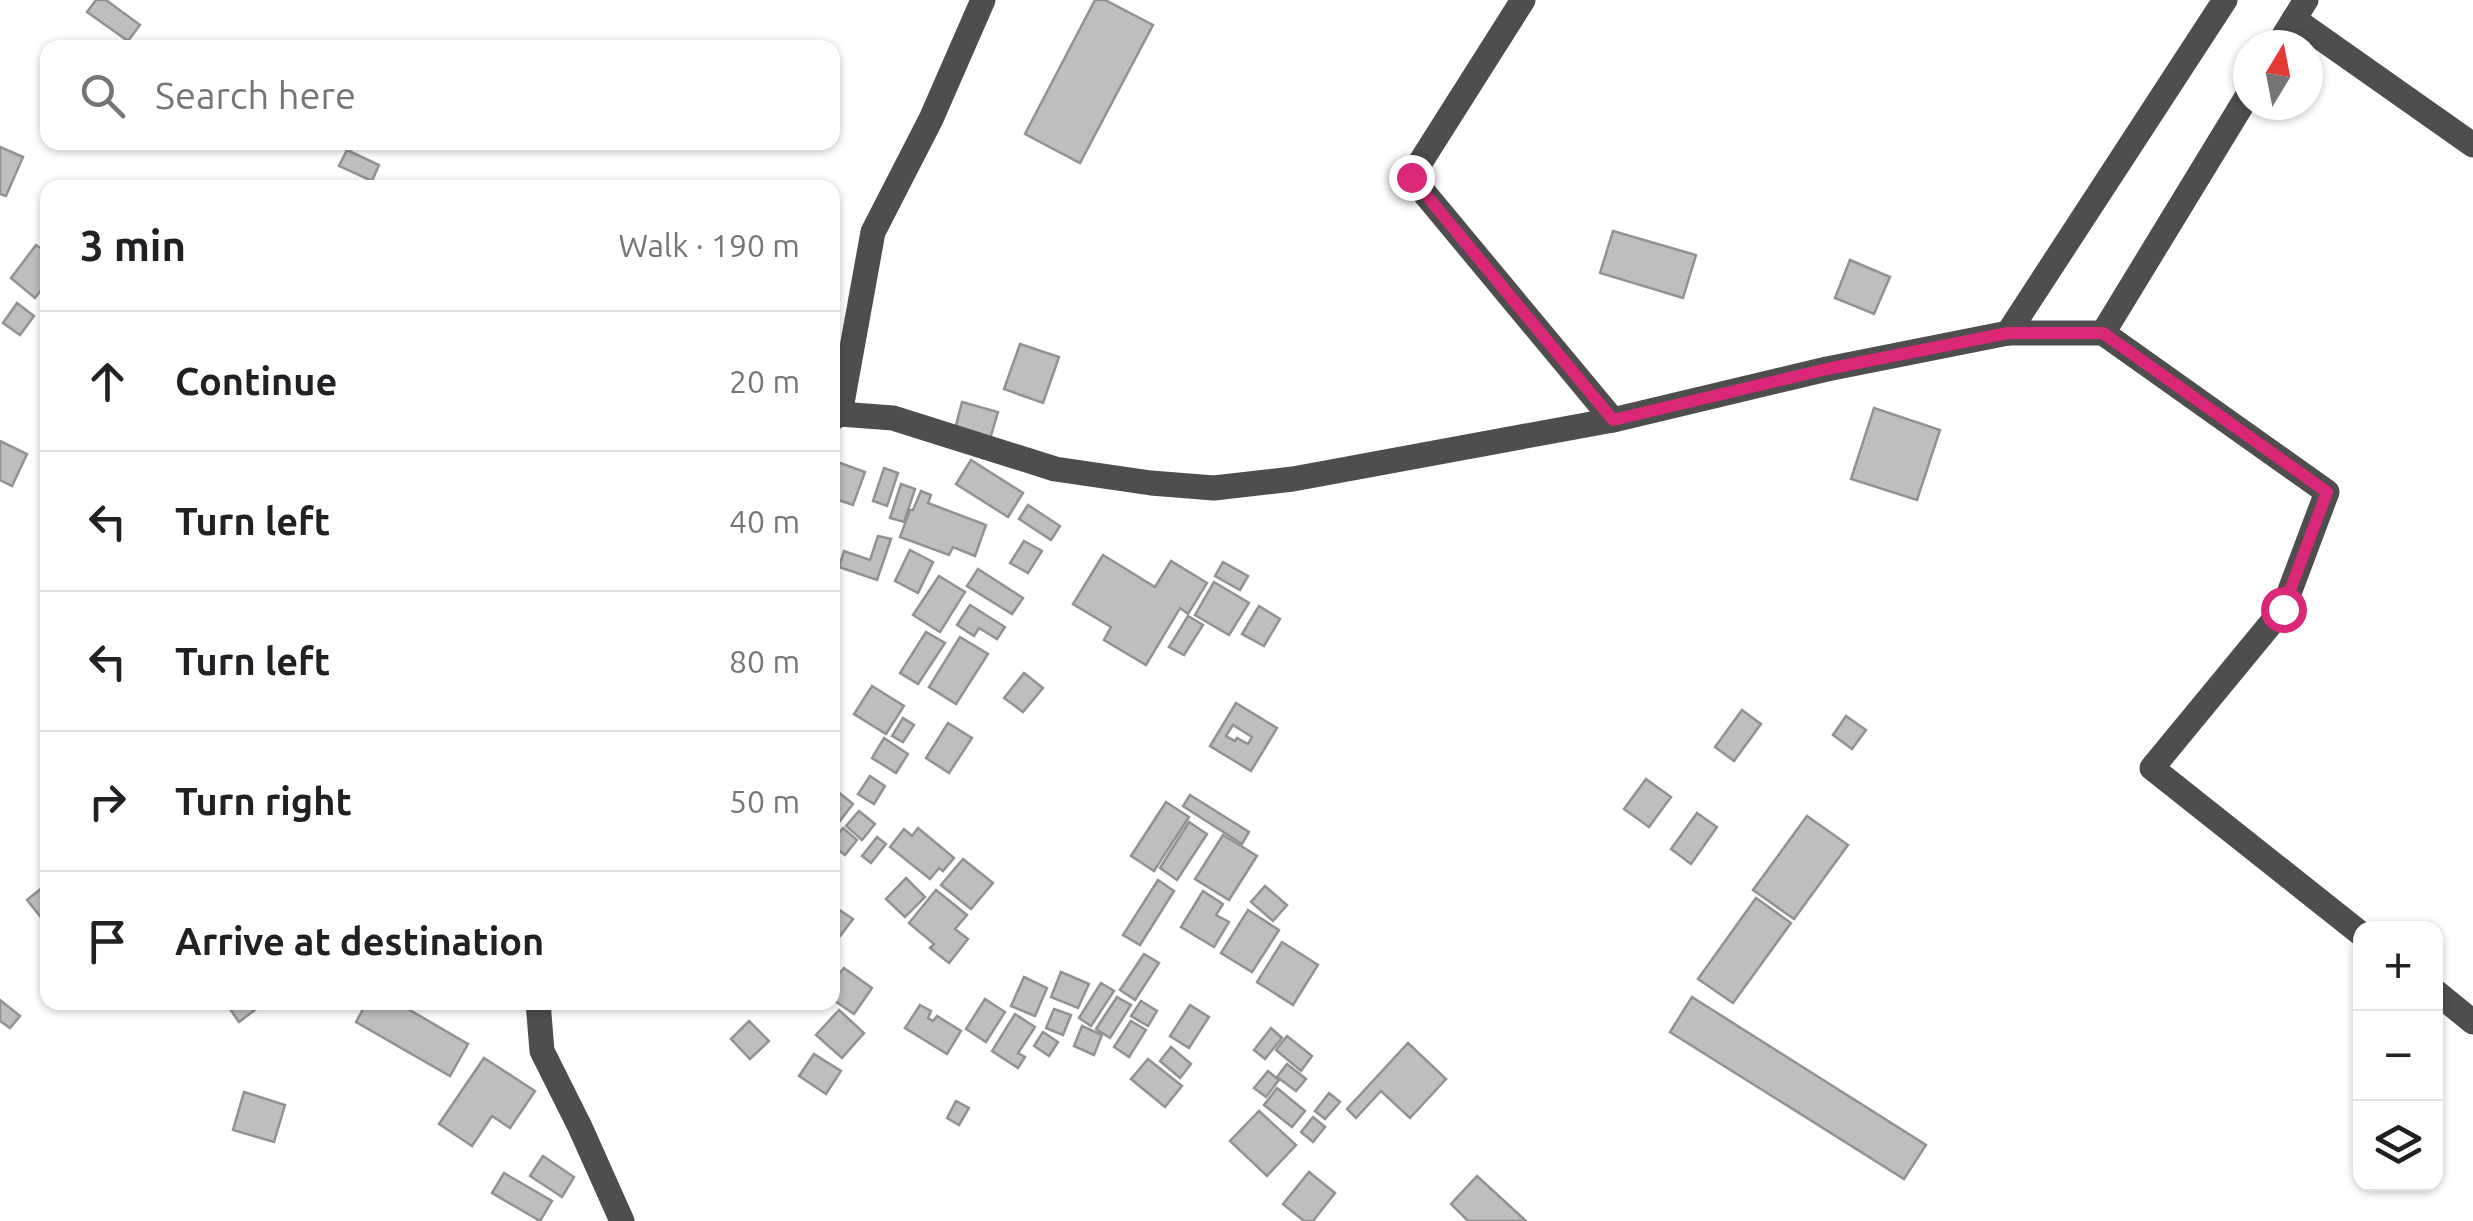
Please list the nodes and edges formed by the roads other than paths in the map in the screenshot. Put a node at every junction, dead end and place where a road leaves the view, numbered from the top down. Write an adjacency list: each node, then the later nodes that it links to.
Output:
1 (983, 0): 9 (street)
2 (1523, 0): 11 (street)
3 (2225, 0): 7 (street)
4 (2300, 10): 6 (street)
5 (2233, 119): 8 (street)
6 (2473, 146)
7 (2008, 333): 8 (street); 11 (street)
8 (2103, 333): 12 (street)
9 (840, 397)
10 (840, 417): 11 (street)
11 (1613, 420)
12 (2353, 927)
13 (2443, 998): 15 (street)
14 (539, 1010): 16 (street)
15 (2473, 1022)
16 (622, 1221)

